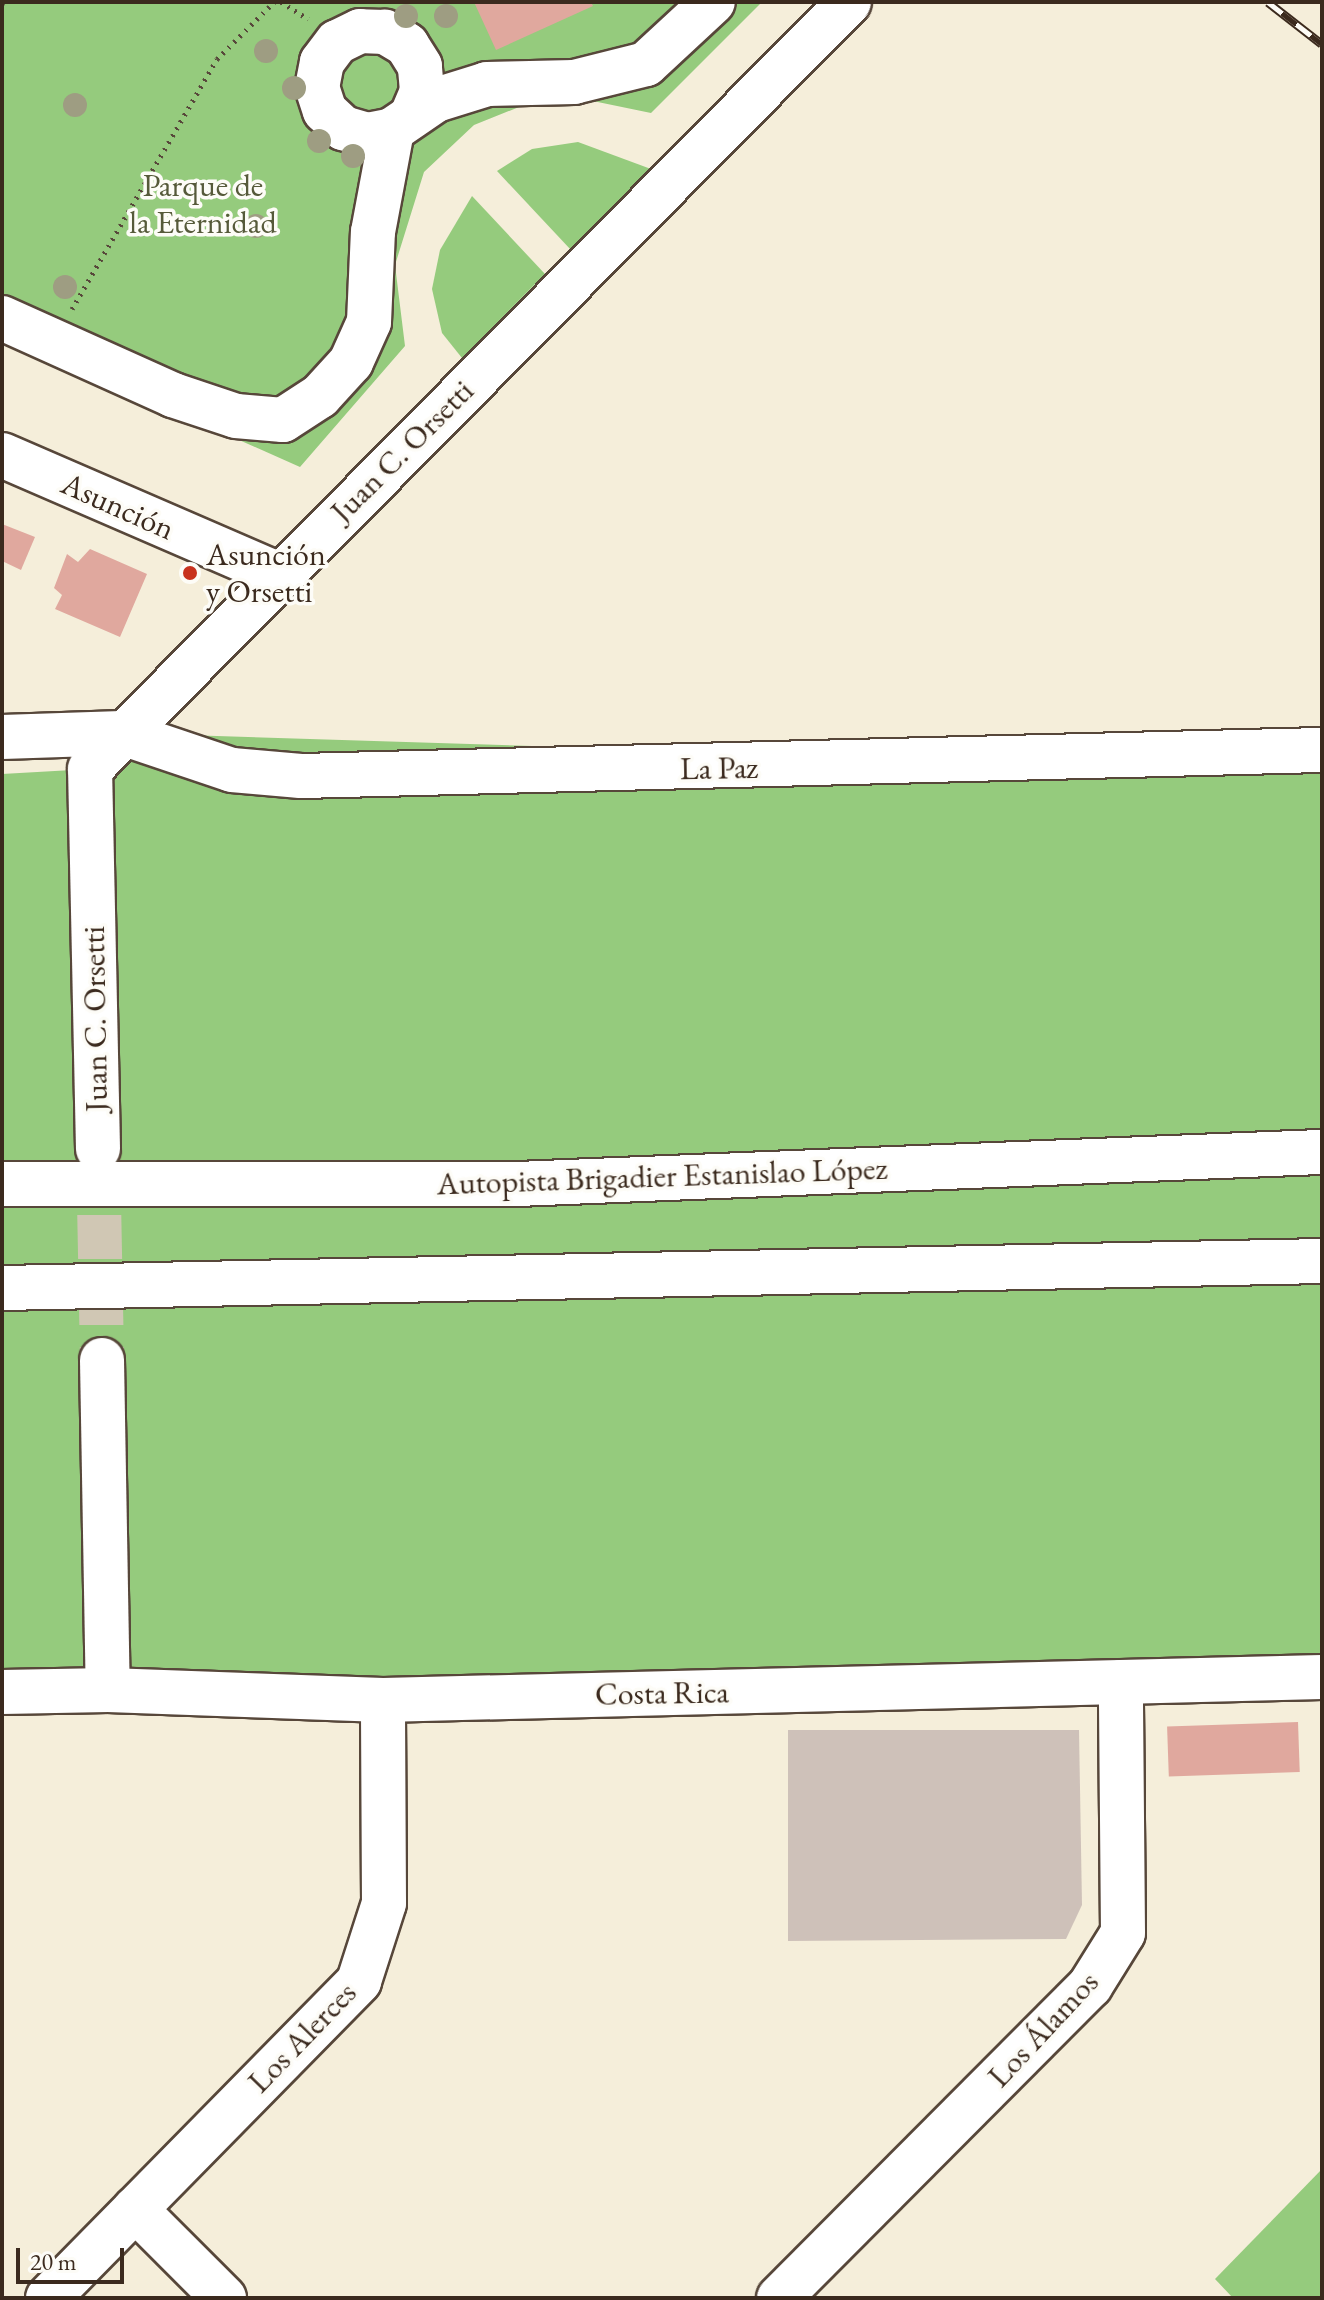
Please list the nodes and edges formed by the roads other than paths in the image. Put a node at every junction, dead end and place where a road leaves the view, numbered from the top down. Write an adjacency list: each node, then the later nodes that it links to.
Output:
1 (713, 2): 3 (main road)
2 (849, 2): 5 (main road, Juan C. Orsetti)
3 (2, 318)
4 (2, 455): 5 (main road, Asunción)
5 (279, 575): 6 (main road, Juan C. Orsetti)
6 (122, 733): 7 (main road); 8 (main road, La Paz); 9 (main road, Juan C. Orsetti)
7 (2, 737)
8 (1322, 750)
9 (98, 1149)
10 (1322, 1152): 11 (main road, Autopista Brigadier Estanislao López)
11 (2, 1184)
12 (1322, 1261): 13 (main road)
13 (2, 1288)
14 (102, 1360): 17 (main road)
15 (1322, 1677): 16 (main road, Costa Rica)
16 (1121, 1682): 19 (main road, Costa Rica); 23 (main road, Los Álamos)
17 (108, 1690): 18 (main road, Costa Rica); 19 (main road, Costa Rica)
18 (2, 1692)
19 (383, 1700): 20 (main road, Los Alerces)
20 (135, 2209): 21 (main road, Los Alerces); 22 (main road)
21 (48, 2298)
22 (224, 2298)
23 (779, 2298)

